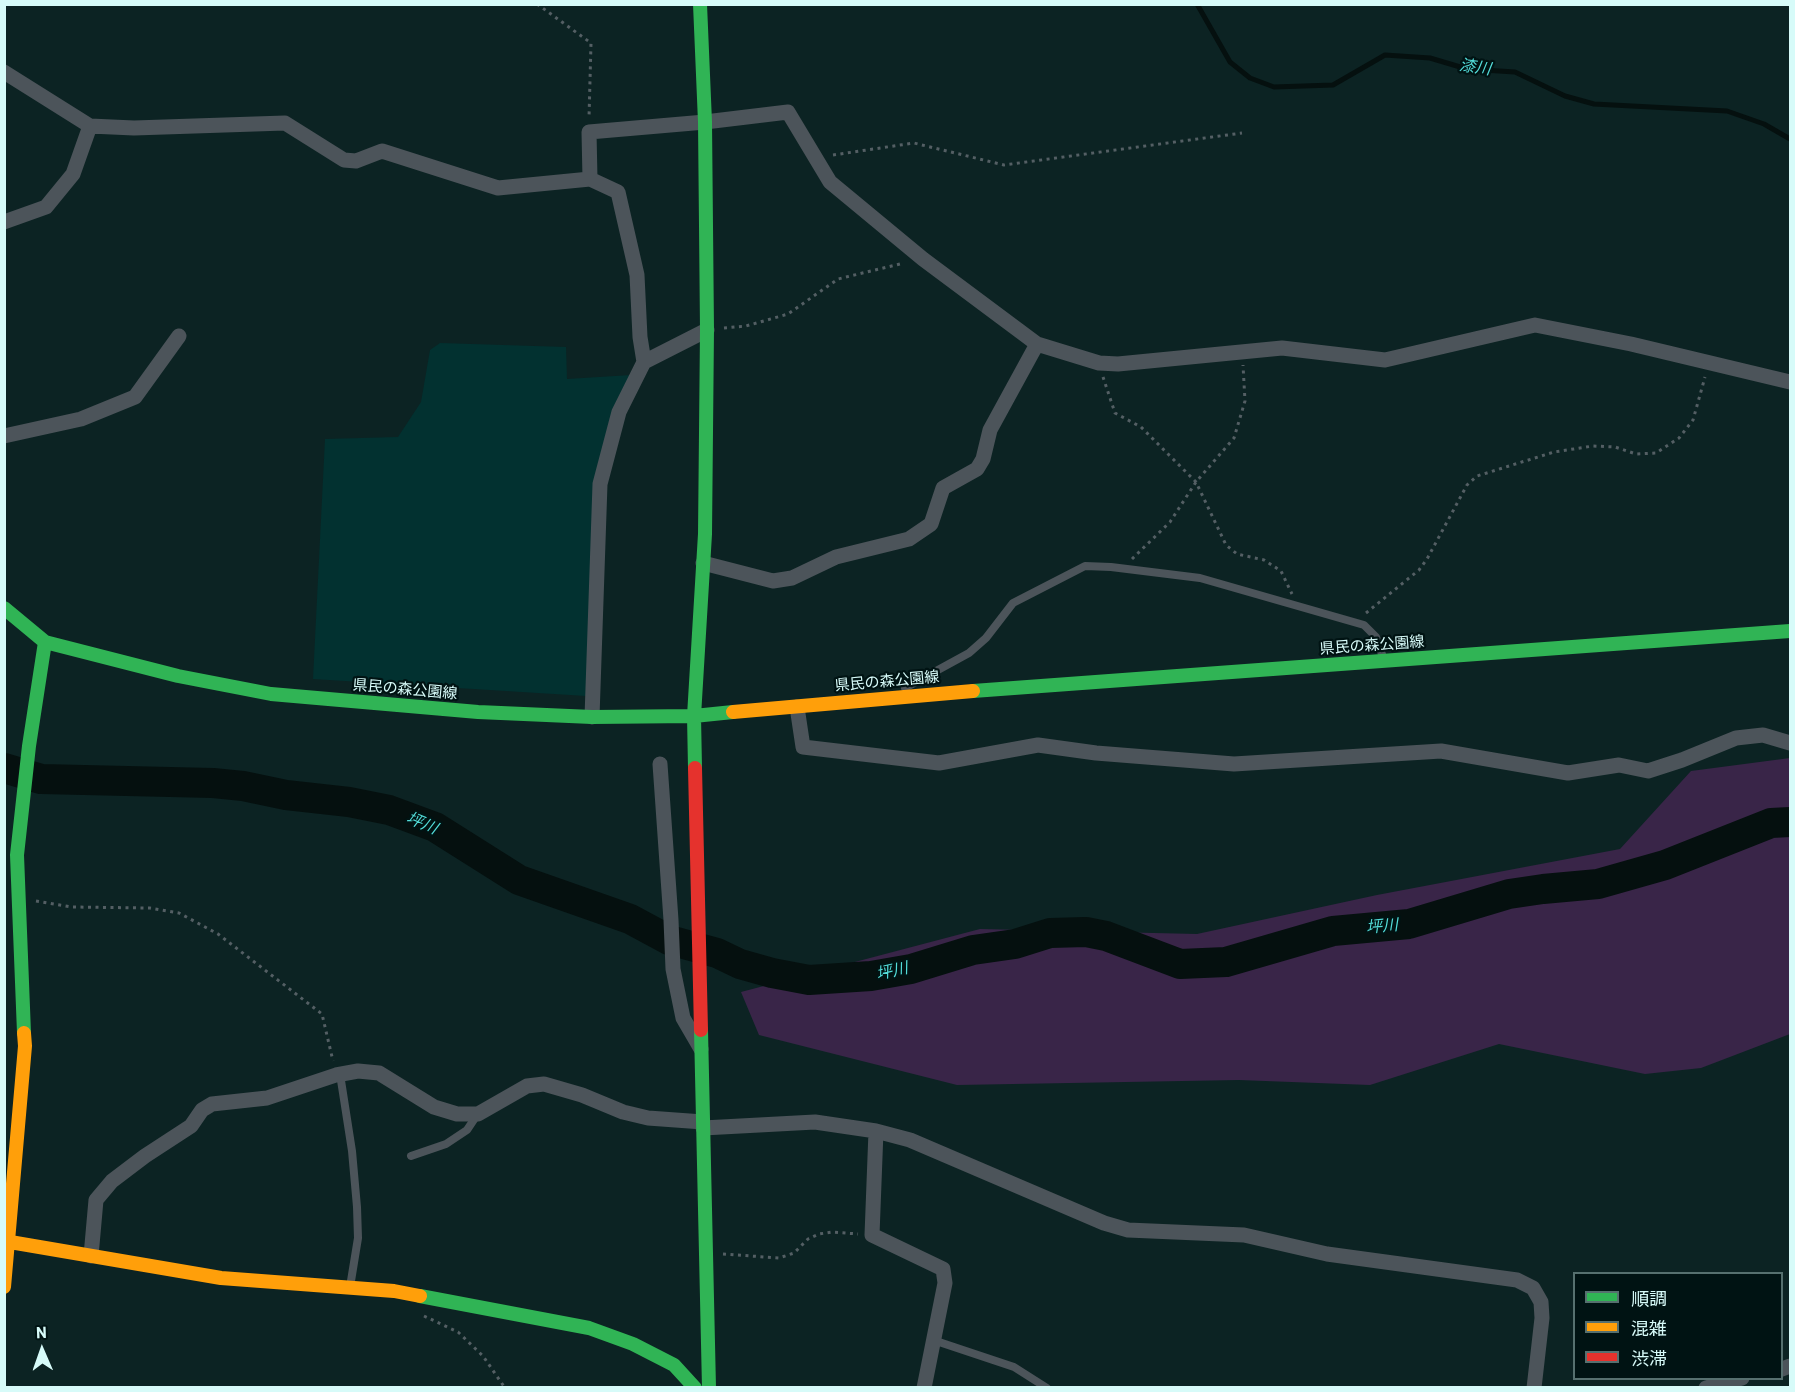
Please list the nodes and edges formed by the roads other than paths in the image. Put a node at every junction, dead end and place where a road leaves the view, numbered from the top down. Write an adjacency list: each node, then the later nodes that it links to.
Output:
1 (700, 4): 3 (street)
2 (4, 72): 4 (street)
3 (705, 122): 5 (street); 7 (street); 9 (street)
4 (90, 126): 5 (street); 6 (street)
5 (590, 179): 10 (street)
6 (4, 222)
7 (707, 330): 10 (street); 13 (street)
8 (179, 336): 12 (street)
9 (1037, 344): 11 (street); 13 (street)
10 (644, 362): 21 (street)
11 (1791, 382)
12 (4, 436)
13 (703, 563): 20 (street)
14 (4, 608): 16 (street, 県民の森公園線)
15 (1791, 631): 17 (street, 県民の森公園線)
16 (45, 642): 21 (street, 県民の森公園線); 24 (street)
17 (1385, 661): 18 (street, 県民の森公園線); 18 (lane)
18 (888, 697): 19 (street, 県民の森公園線)
19 (797, 706): 20 (street, 県民の森公園線); 22 (street)
20 (694, 716): 21 (street, 県民の森公園線); 25 (street)
21 (592, 717)
22 (1791, 743)
23 (660, 764): 25 (street)
24 (11, 856): 31 (street)
25 (702, 1049): 28 (street)
26 (338, 1074): 27 (street); 32 (street); 34 (lane)
27 (478, 1114): 28 (street); 30 (lane)
28 (703, 1125): 29 (street); 38 (street)
29 (876, 1131): 35 (street); 41 (street)
30 (411, 1156)
31 (7, 1241): 32 (street); 33 (street)
32 (91, 1256): 34 (street)
33 (4, 1287)
34 (350, 1287): 37 (street)
35 (933, 1340): 39 (street); 40 (lane)
36 (1735, 1380): 42 (street)
37 (695, 1388)
38 (709, 1388)
39 (924, 1388)
40 (1047, 1388)
41 (1534, 1388)
42 (1706, 1388)

